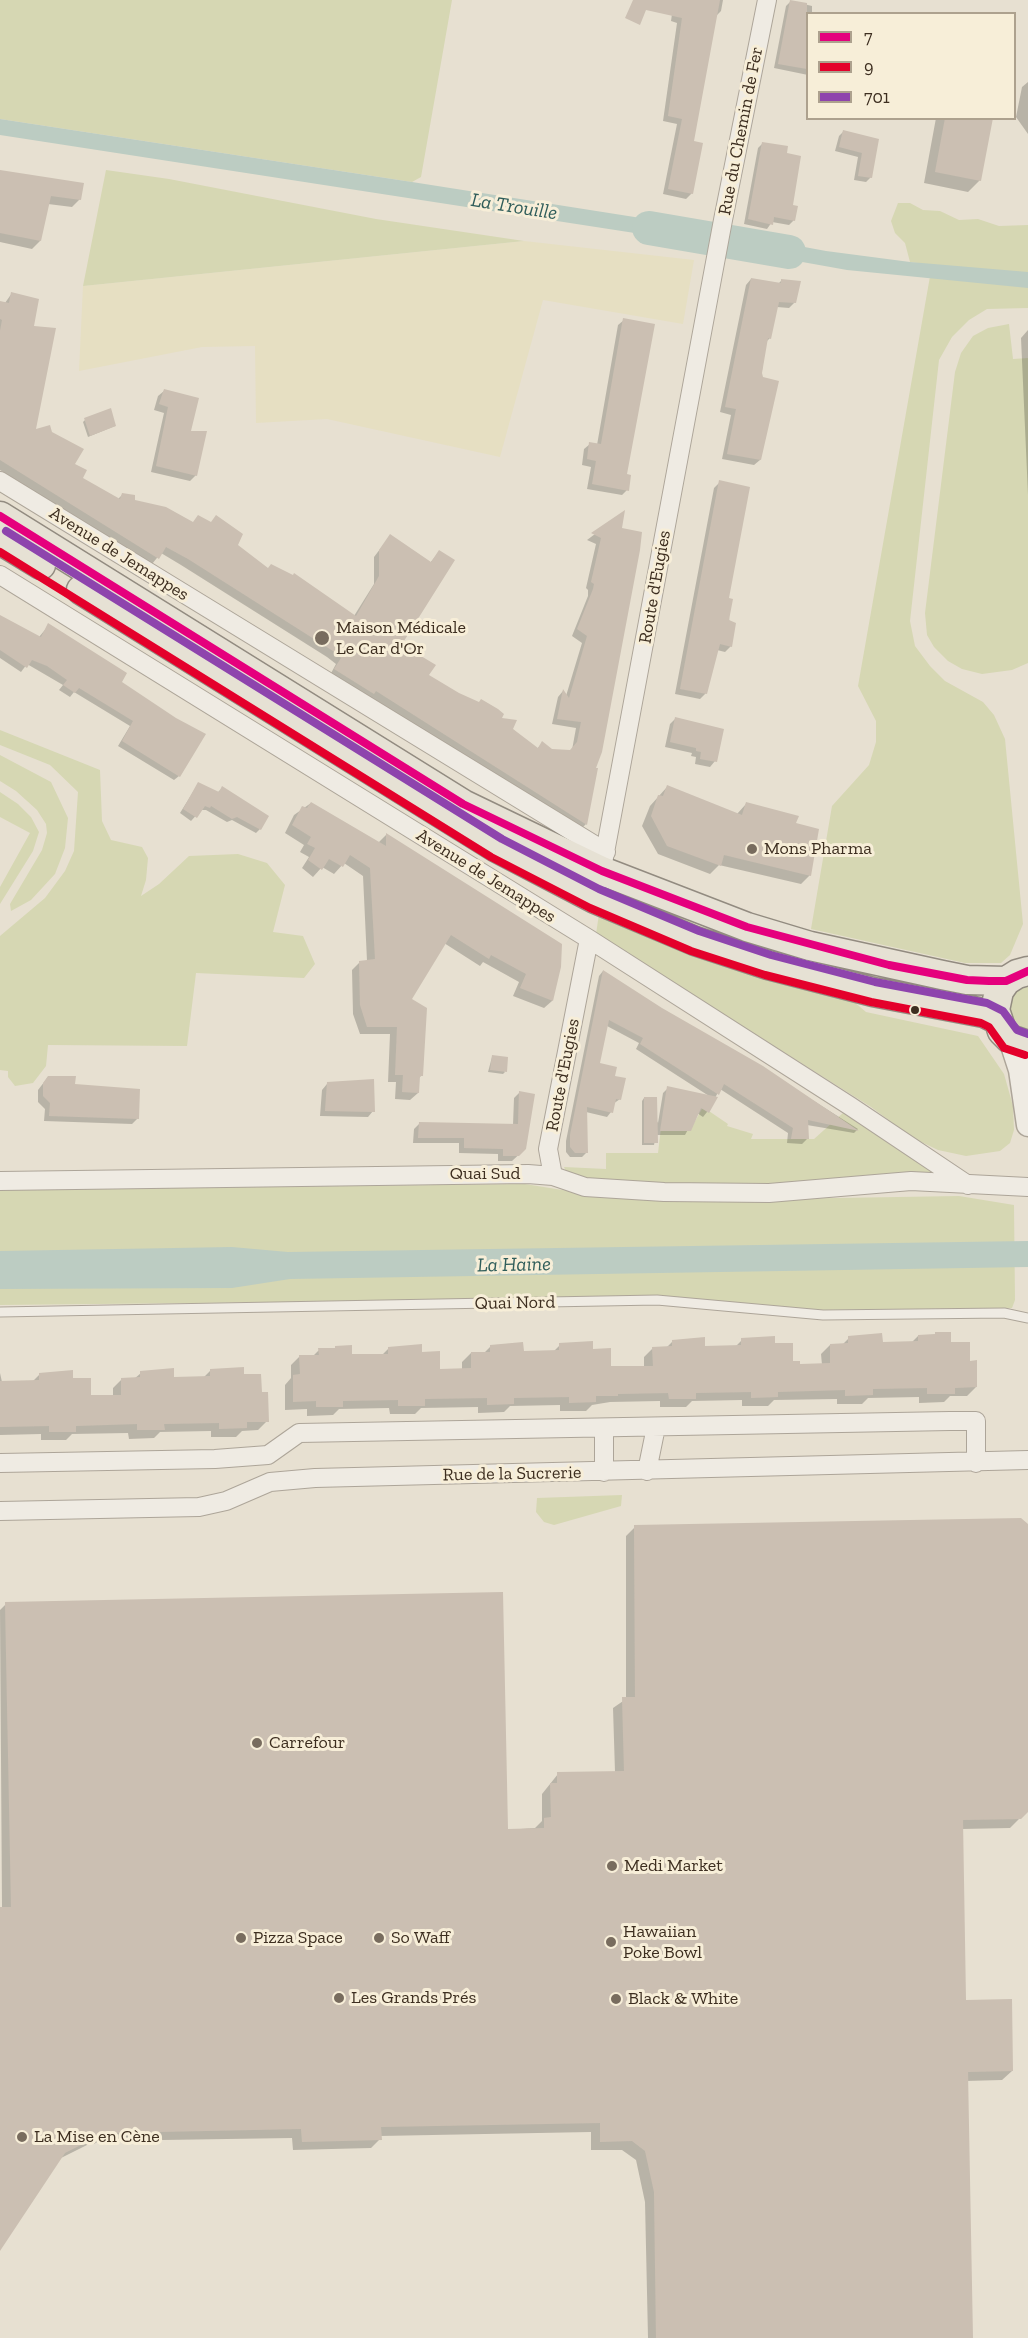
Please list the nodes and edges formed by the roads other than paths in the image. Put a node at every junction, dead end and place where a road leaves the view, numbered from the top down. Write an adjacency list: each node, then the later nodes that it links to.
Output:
1 (767, 0): 2 (street, Rue du Chemin de Fer)
2 (716, 262): 7 (street, Route d'Eugies)
3 (0, 481): 7 (street, Avenue de Jemappes)
4 (0, 516): 7 (main road, Avenue de Jemappes)
5 (0, 540): 8 (main road, Avenue de Jemappes)
6 (0, 575): 9 (street, Avenue de Jemappes)
7 (604, 862): 8 (street, Route d'Eugies); 10 (main road, Avenue de Jemappes)
8 (594, 905): 11 (main road, Avenue de Jemappes)
9 (589, 939): 13 (street, Route d'Eugies); 15 (street, Avenue de Jemappes)
10 (1017, 976): 11 (main road)
11 (1011, 1034): 12 (street)
12 (1028, 1125)
13 (553, 1176): 14 (street, Quai Sud); 15 (street, Quai Sud)
14 (0, 1181)
15 (968, 1185): 16 (street, Quai Sud)
16 (1028, 1187)
17 (0, 1312): 18 (lane, Quai Nord)
18 (1028, 1318)
19 (656, 1427): 20 (street); 23 (street); 24 (street)
20 (604, 1429): 22 (street); 25 (street)
21 (1028, 1460): 23 (street, Rue de la Sucrerie)
22 (0, 1463)
23 (976, 1463): 24 (street, Rue de la Sucrerie)
24 (647, 1471): 25 (street, Rue de la Sucrerie)
25 (604, 1472): 26 (street, Rue de la Sucrerie)
26 (0, 1511)

